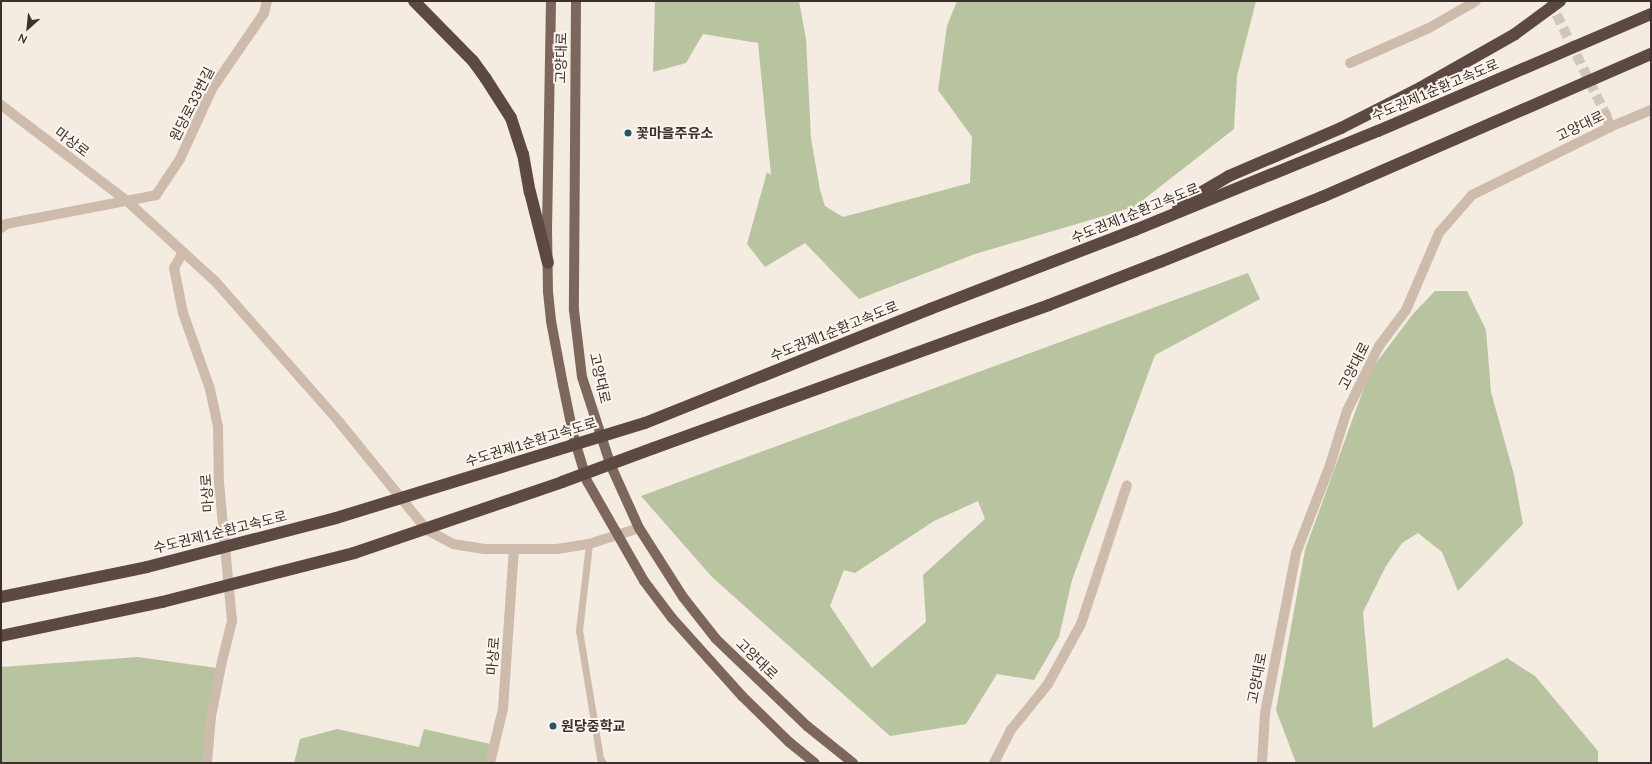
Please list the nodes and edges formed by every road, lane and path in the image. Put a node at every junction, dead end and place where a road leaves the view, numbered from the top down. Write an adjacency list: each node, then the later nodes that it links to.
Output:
1 (267, 1): 14 (street, 원당로33번길)
2 (414, 1): 18 (highway)
3 (551, 1): 18 (main road, 고양대로)
4 (576, 1): 20 (main road, 고양대로)
5 (1476, 1): 9 (street)
6 (1560, 1): 16 (highway)
7 (1651, 14): 16 (highway, 수도권제1순환고속도로)
8 (1651, 54): 25 (highway, bridge)
9 (1350, 63)
10 (1, 105): 14 (street, 마상로)
11 (1651, 110): 13 (street, 고양대로)
12 (1606, 115): 13 (street)
13 (1610, 127): 32 (street, 고양대로)
14 (127, 201): 15 (street); 17 (street, 마상로)
15 (1, 228)
16 (1136, 230): 24 (highway, 수도권제1순환고속도로, bridge)
17 (184, 252): 23 (street, 마상로); 26 (street, 마상로)
18 (548, 263): 21 (main road, 고양대로)
19 (1127, 485): 31 (street)
20 (639, 528): 21 (street, 마상로); 30 (main road, 고양대로)
21 (618, 534): 22 (street, 마상로); 29 (main road, 고양대로)
22 (588, 544): 23 (street, 마상로); 28 (lane)
23 (514, 548): 27 (street, 마상로)
24 (1, 597)
25 (1, 636)
26 (207, 763)
27 (490, 763)
28 (603, 763)
29 (815, 763)
30 (853, 763)
31 (994, 763)
32 (1262, 763)

